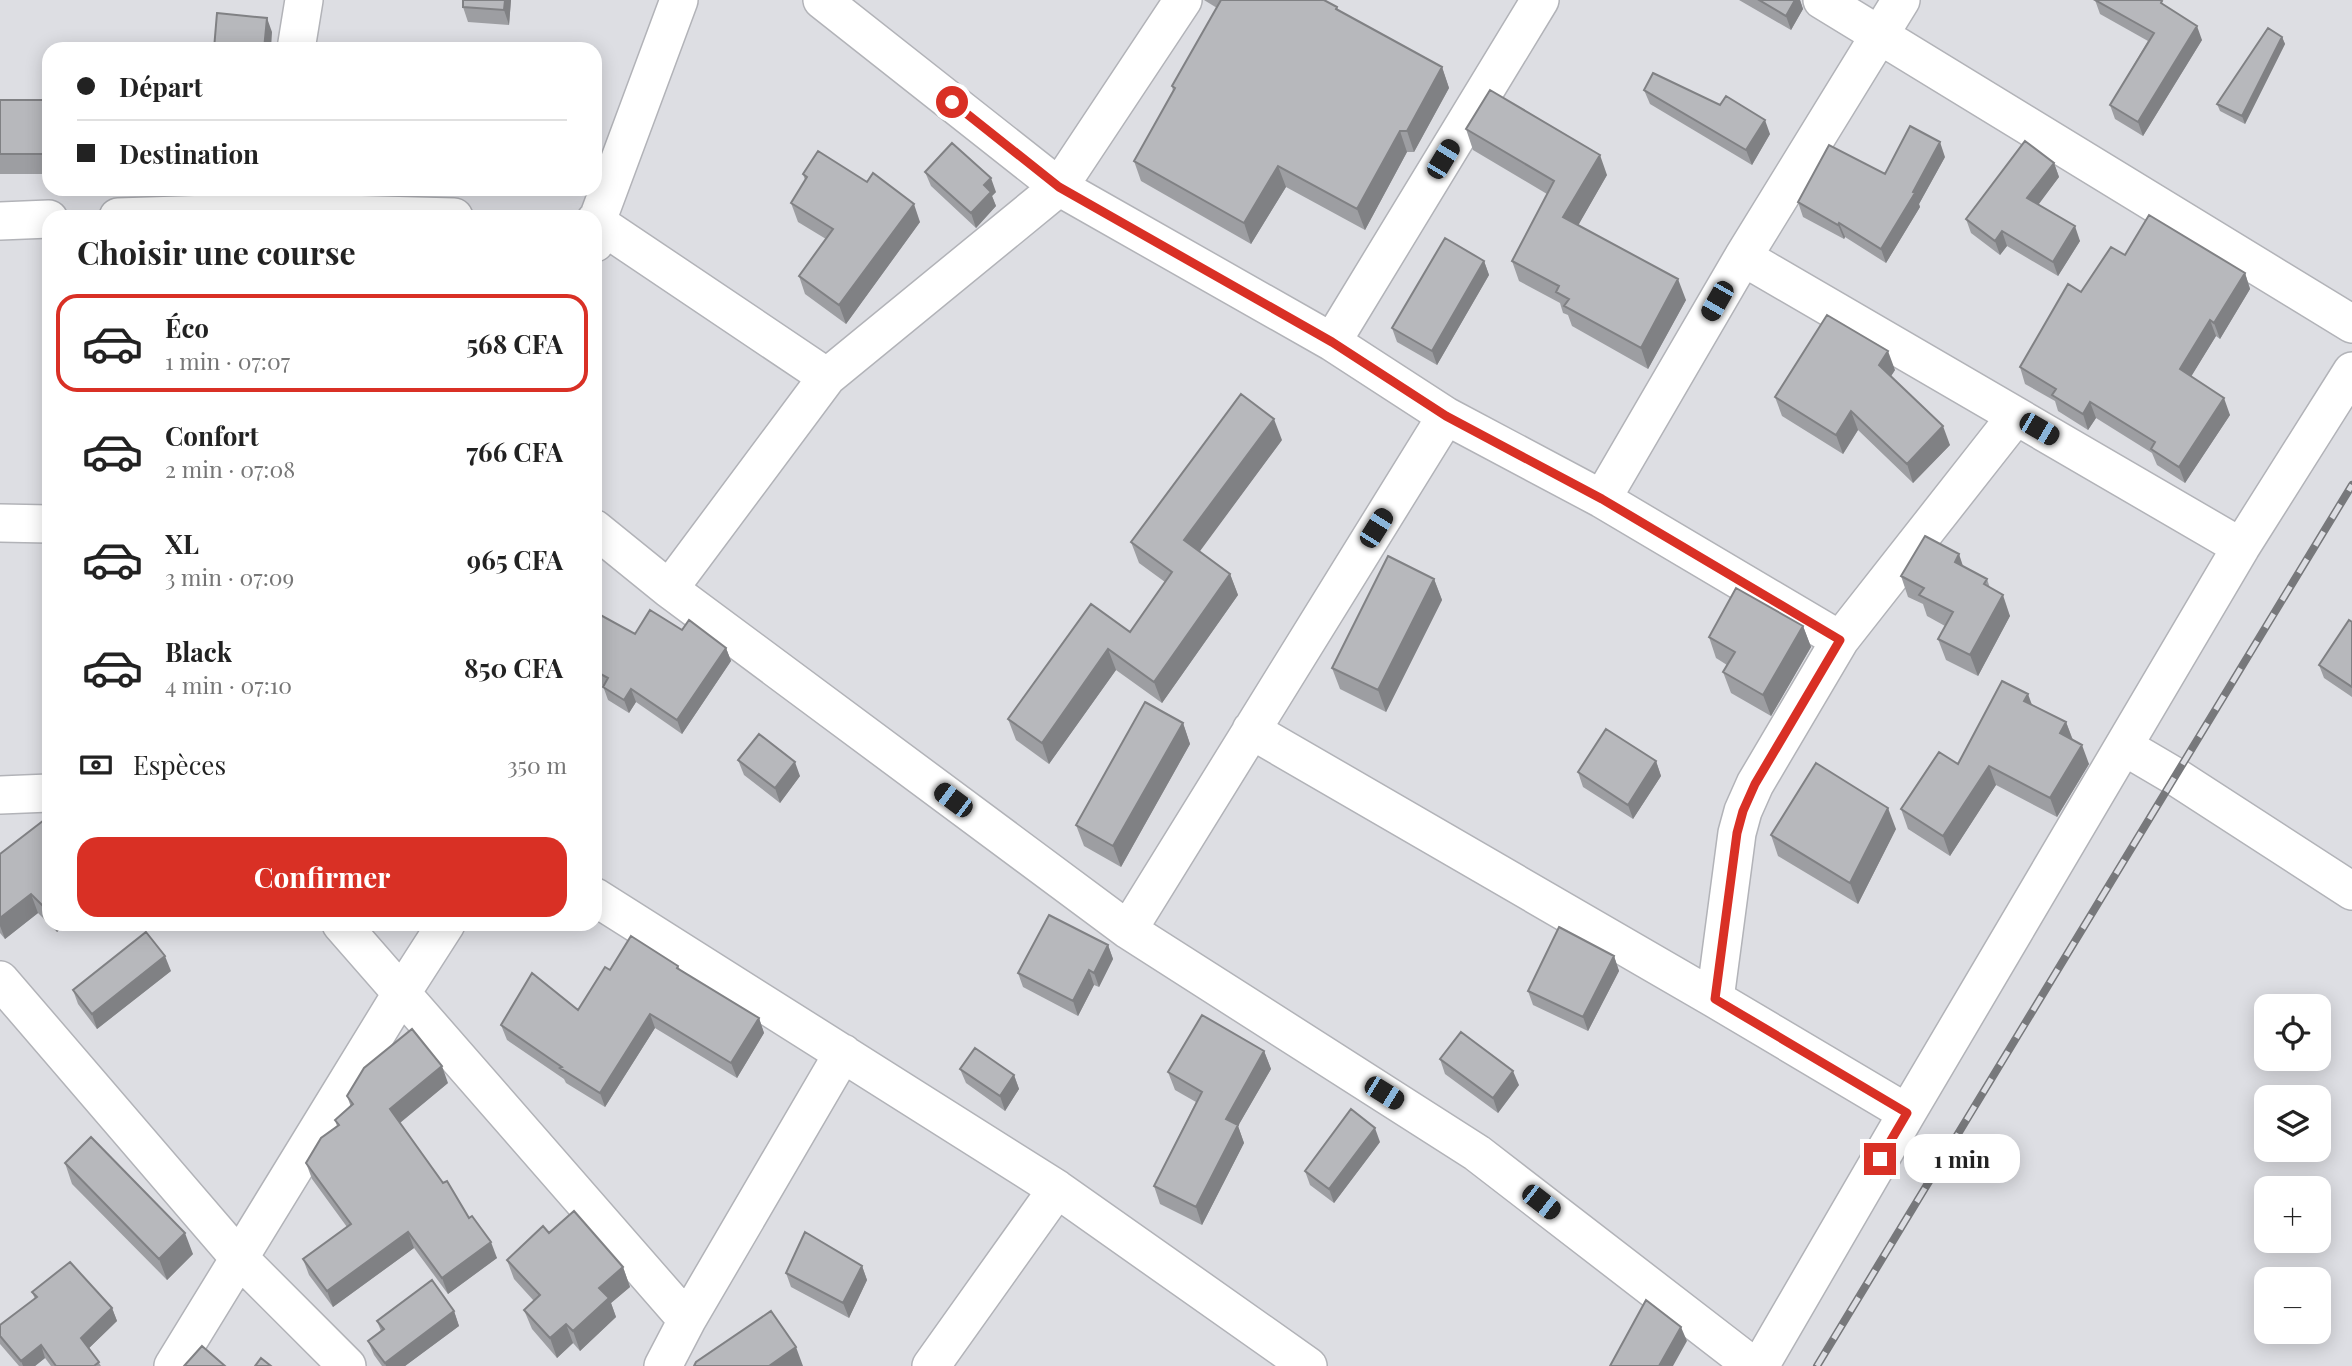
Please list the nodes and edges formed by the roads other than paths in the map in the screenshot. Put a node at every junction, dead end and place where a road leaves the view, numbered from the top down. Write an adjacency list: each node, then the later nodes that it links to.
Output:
1 (304, 0): 9 (street)
2 (679, 0): 14 (street)
3 (822, 0): 10 (street)
4 (1183, 0): 10 (street)
5 (1540, 0): 20 (street)
6 (1822, 0): 8 (street)
7 (1901, 0): 8 (street)
8 (1880, 35): 18 (street); 19 (street)
9 (297, 42)
10 (1059, 187): 20 (street); 22 (street)
11 (270, 201): 12 (street); 13 (street)
12 (184, 210)
13 (374, 210)
14 (602, 212)
15 (42, 219): 16 (street)
16 (0, 221)
17 (602, 233): 22 (street)
18 (1743, 257): 24 (street); 25 (street)
19 (2352, 324)
20 (1332, 342): 23 (street)
21 (2352, 371): 29 (street)
22 (827, 377): 30 (street)
23 (1446, 416): 25 (street); 32 (street)
24 (2016, 416): 29 (street); 31 (street)
25 (1602, 499): 31 (street)
26 (0, 523): 27 (street)
27 (42, 524)
28 (602, 535): 30 (street)
29 (2241, 547): 33 (street)
30 (669, 589): 38 (street)
31 (1840, 640): 43 (street)
32 (1251, 730): 38 (street); 43 (street)
33 (2125, 747): 36 (street); 45 (street)
34 (42, 793): 35 (street)
35 (0, 794)
36 (2352, 891)
37 (602, 901): 44 (street)
38 (1128, 930): 54 (street)
39 (347, 931): 42 (street)
40 (442, 931): 42 (street)
41 (0, 980): 47 (street)
42 (401, 994): 47 (street); 48 (street)
43 (1715, 999): 45 (street)
44 (843, 1053): 46 (street); 48 (street)
45 (1907, 1113): 55 (street)
46 (1057, 1189): 52 (street); 53 (street)
47 (239, 1258): 49 (street); 50 (street)
48 (687, 1320): 51 (street)
49 (173, 1366)
50 (347, 1366)
51 (663, 1366)
52 (931, 1366)
53 (1308, 1366)
54 (1753, 1366)
55 (1760, 1366)

